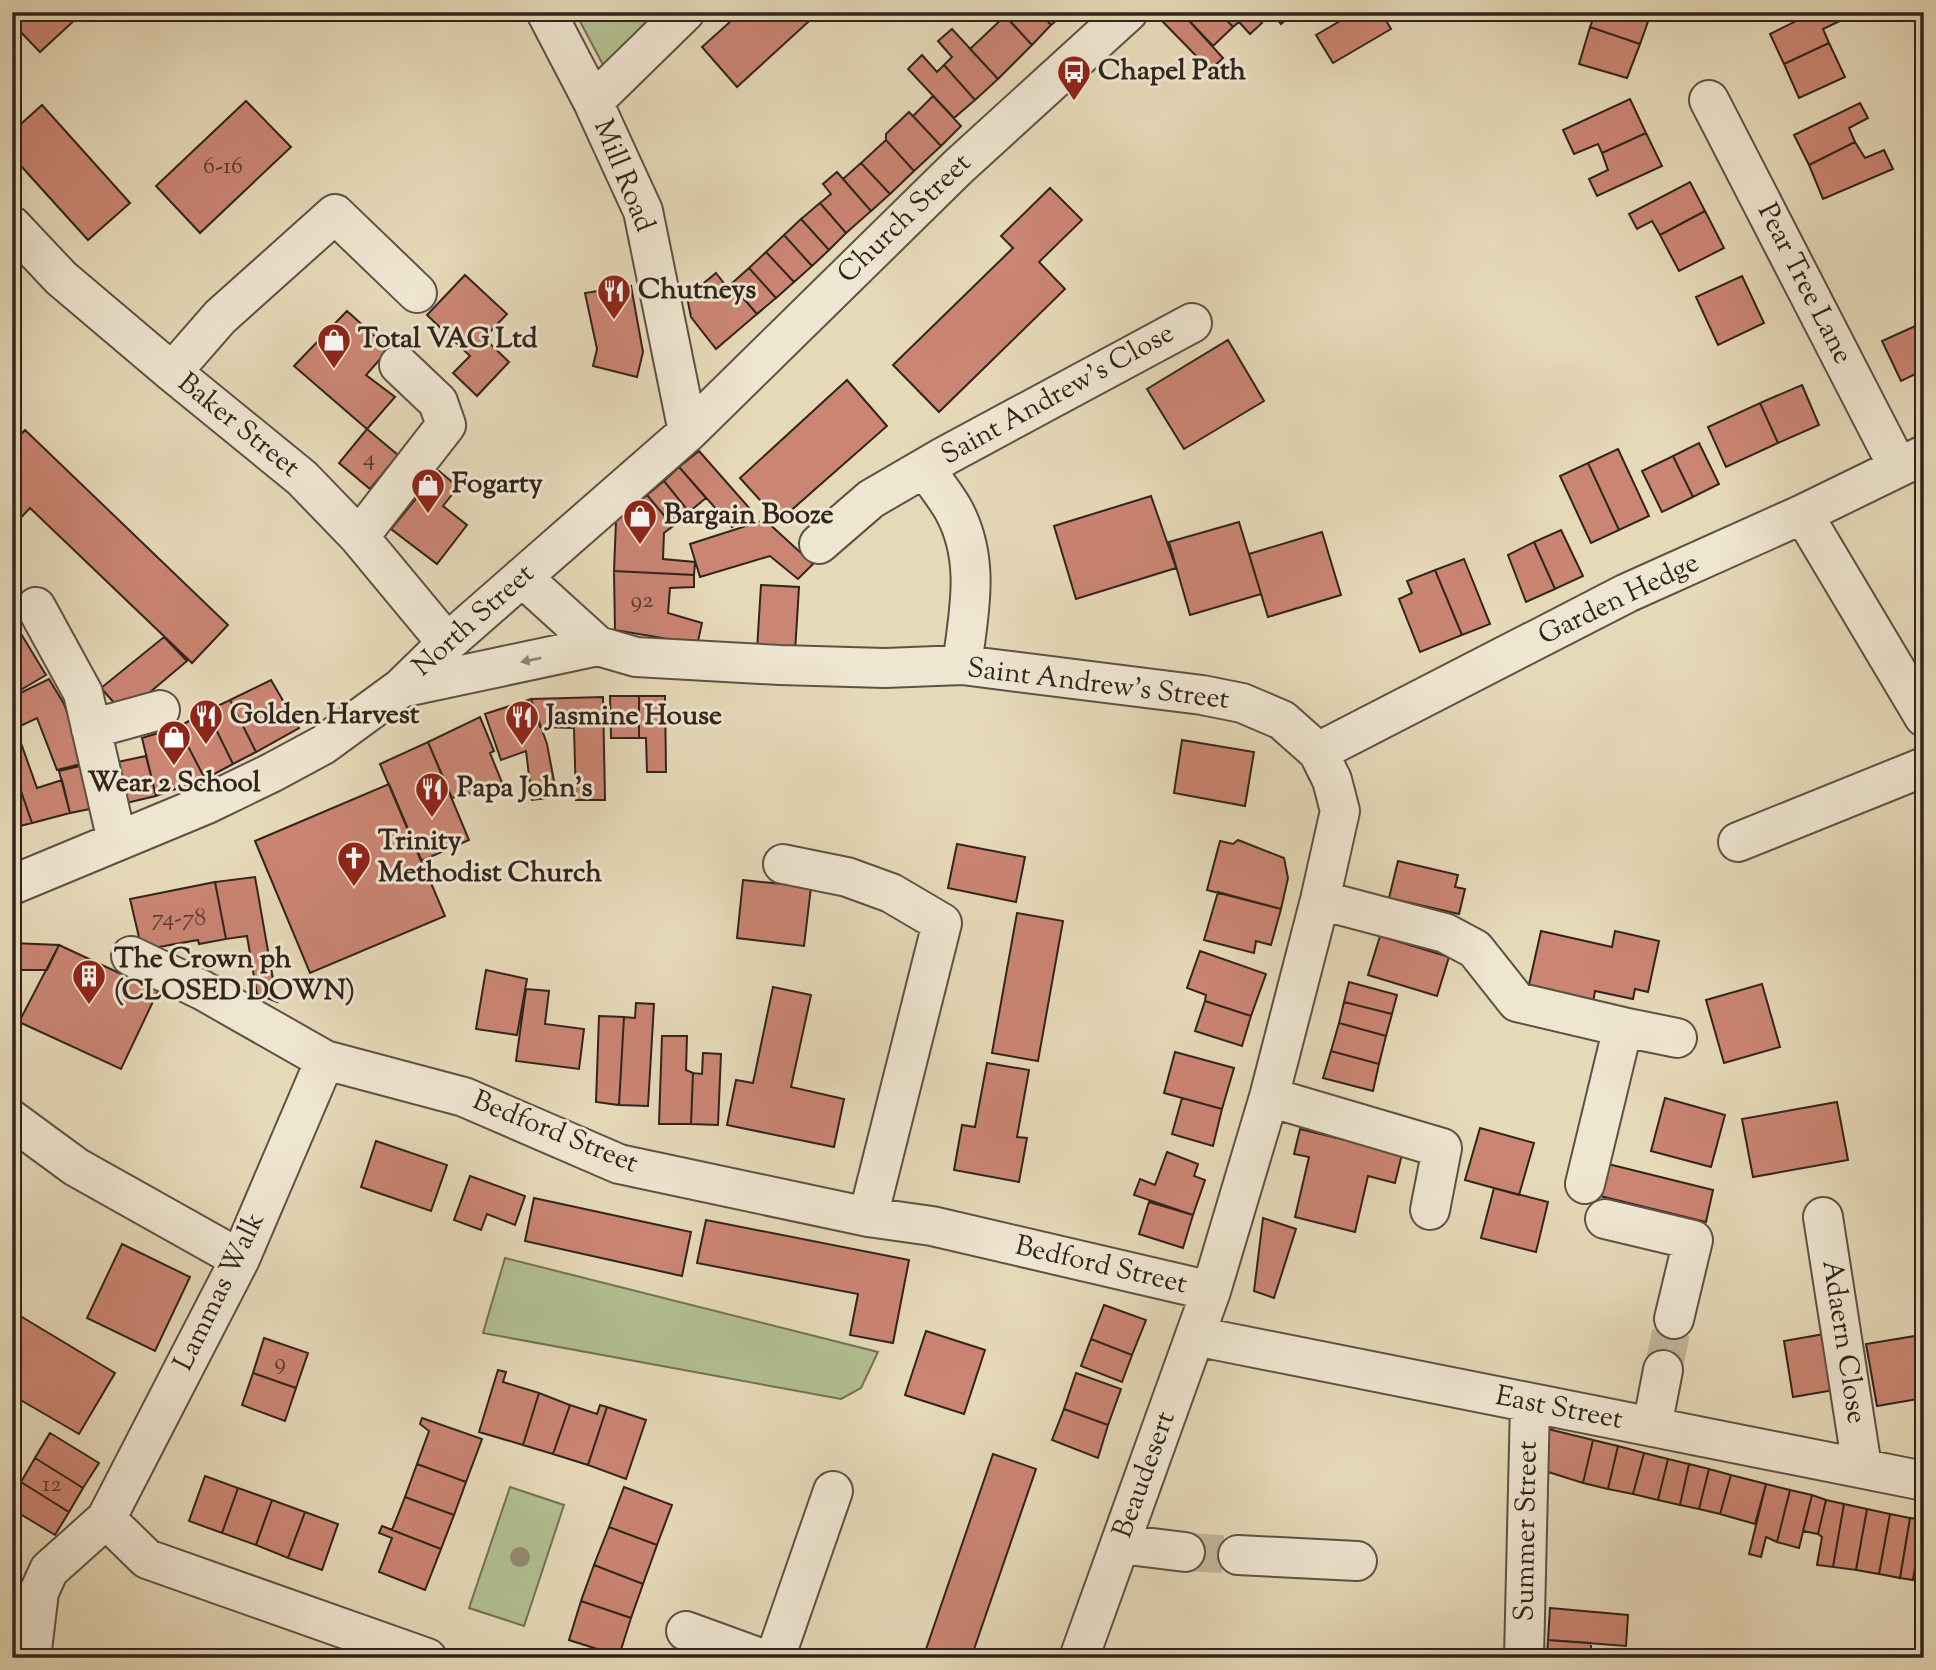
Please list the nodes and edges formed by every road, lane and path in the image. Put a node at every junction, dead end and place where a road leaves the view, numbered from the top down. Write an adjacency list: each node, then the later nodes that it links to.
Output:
1 (546, 12): 5 (street, Mill Road)
2 (685, 12): 5 (street)
3 (1128, 12): 11 (street, Church Street)
4 (1709, 100): 12 (street, Pear Tree Lane)
5 (593, 102): 11 (street, Mill Road)
6 (12, 226): 10 (street, Baker Street)
7 (417, 293): 10 (street)
8 (1192, 323): 13 (street, Saint Andrew's Close)
9 (399, 365): 15 (street)
10 (172, 372): 15 (street, Baker Street)
11 (688, 432): 17 (street, North Street)
12 (1911, 461): 14 (street, Garden Hedge)
13 (925, 468): 16 (street, Saint Andrew's Close); 21 (street, Saint Andrew's Close)
14 (1803, 513): 24 (street); 26 (street, Garden Hedge)
15 (359, 537): 19 (street, Baker Street)
16 (819, 544)
17 (522, 577): 19 (street, North Street); 20 (street, Saint Andrew's Street)
18 (36, 607): 25 (street)
19 (447, 643): 22 (street, North Street)
20 (598, 646): 21 (street, Saint Andrew's Street); 22 (street, Saint Andrew's Street, one-way to 22)
21 (962, 665): 26 (street, Saint Andrew's Street)
22 (401, 688): 28 (street, North Street)
23 (160, 710): 25 (street)
24 (1924, 717)
25 (91, 729): 28 (street)
26 (1318, 752): 32 (street, Saint Andrew's Street)
27 (1924, 767): 29 (street)
28 (117, 841): 31 (street, North Street)
29 (1738, 842)
30 (783, 864): 41 (street)
31 (14, 897)
32 (1320, 900): 34 (street); 37 (street, Saint Andrew's Street)
33 (131, 956): 36 (street, Bedford Street)
34 (1623, 1027): 35 (street); 39 (street)
35 (1677, 1038)
36 (325, 1060): 41 (street, Bedford Street); 44 (street, Lammas Walk)
37 (1269, 1097): 40 (street); 45 (street, Saint Andrew's Street)
38 (12, 1120): 44 (street)
39 (1585, 1184)
40 (1430, 1210)
41 (868, 1217): 45 (street, Bedford Street)
42 (1823, 1217): 51 (street, Adaern Close)
43 (1605, 1219): 46 (street)
44 (240, 1259): 54 (street, Lammas Walk)
45 (1211, 1291): 47 (street, Beaudesert)
46 (1674, 1319)
47 (1195, 1336): 49 (street, East Street); 55 (street, Beaudesert)
48 (1663, 1370): 50 (street)
49 (1530, 1404): 50 (street, East Street); 65 (street, Summer Street)
50 (1652, 1427): 51 (street, East Street)
51 (1862, 1467): 52 (street, East Street)
52 (1924, 1481)
53 (834, 1491): 63 (street)
54 (106, 1519): 60 (street, Lammas Walk); 61 (street)
55 (1120, 1544): 56 (street); 64 (street, Beaudesert)
56 (1185, 1552)
57 (1238, 1555): 58 (street)
58 (1357, 1561)
59 (686, 1631): 62 (street)
60 (31, 1658)
61 (427, 1658)
62 (760, 1658)
63 (775, 1658)
64 (1079, 1658)
65 (1524, 1658)

